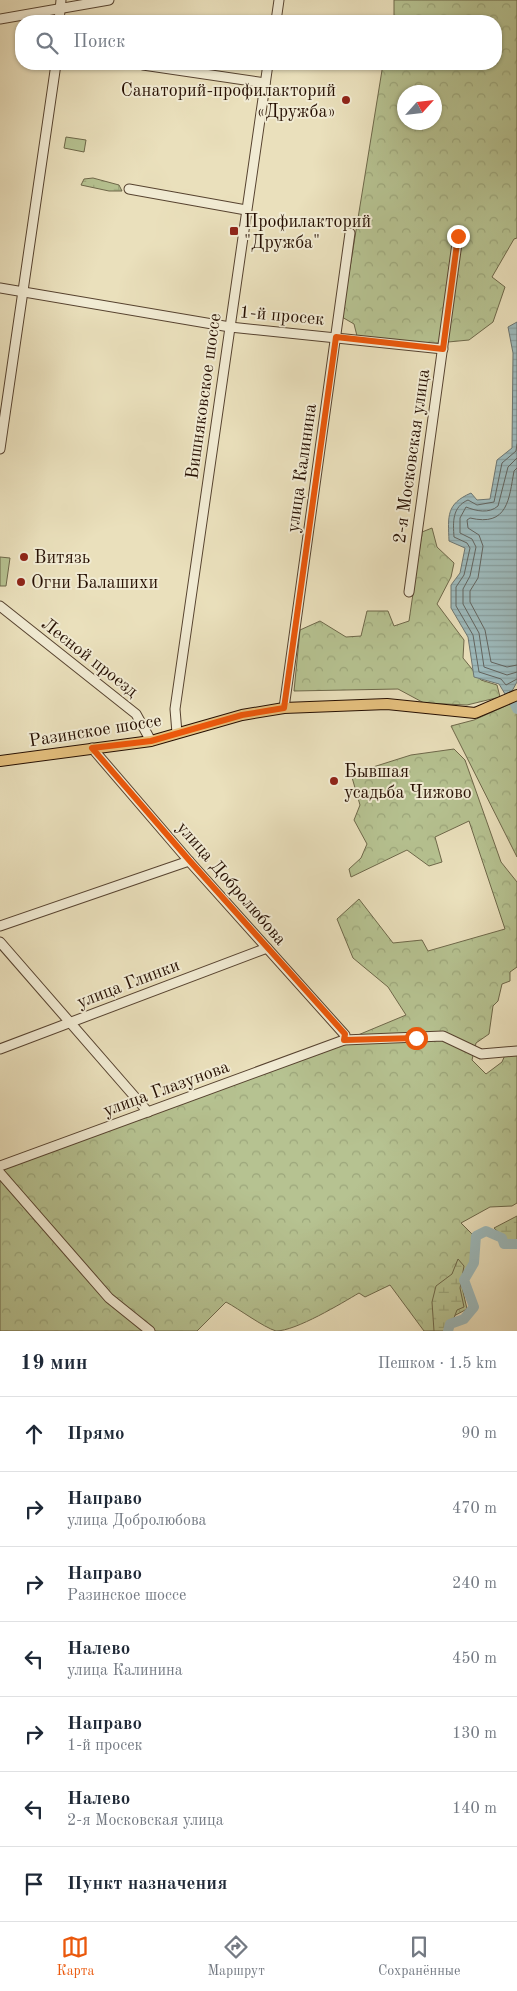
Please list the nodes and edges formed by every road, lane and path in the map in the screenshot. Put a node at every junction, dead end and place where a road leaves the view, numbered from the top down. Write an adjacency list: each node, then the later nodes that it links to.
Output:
1 (109, 0): 3 (street)
2 (279, 0): 6 (street)
3 (61, 4): 5 (street)
4 (15, 15): 7 (street)
5 (16, 15)
6 (277, 15)
7 (0, 19)
8 (55, 70): 17 (street)
9 (177, 70): 11 (street)
10 (267, 70): 11 (street, Вишняковское шоссе)
11 (265, 83): 13 (street, Вишняковское шоссе)
12 (129, 188): 13 (street)
13 (246, 210): 18 (street, Вишняковское шоссе)
14 (350, 233): 19 (street, улица Калинина)
15 (458, 236): 20 (street, 2-я Московская улица)
16 (0, 288): 17 (street, 1-й просек)
17 (23, 291): 18 (street, 1-й просек); 21 (street)
18 (230, 327): 19 (street, 1-й просек); 26 (street, Вишняковское шоссе)
19 (336, 337): 20 (street, 1-й просек); 25 (street, улица Калинина)
20 (443, 349): 22 (street, 2-я Московская улица)
21 (0, 449)
22 (409, 592)
23 (0, 606): 27 (street, Лесной проезд)
24 (517, 696): 25 (main road, Разинское шоссе)
25 (284, 708): 26 (main road, Разинское шоссе)
26 (177, 733): 27 (main road, Разинское шоссе)
27 (151, 741): 28 (main road, Разинское шоссе)
28 (92, 748): 29 (main road, Разинское шоссе); 30 (street, улица Добролюбова)
29 (0, 761)
30 (189, 860): 31 (street); 33 (street, улица Добролюбова)
31 (0, 926)
32 (0, 942): 34 (street)
33 (267, 948): 34 (street, улица Глинки); 35 (street, улица Добролюбова)
34 (70, 1023): 36 (street, улица Глинки); 38 (street)
35 (344, 1040): 37 (street, улица Глазунова); 38 (street, улица Глазунова)
36 (0, 1049)
37 (517, 1050)
38 (148, 1112): 39 (street, улица Глазунова)
39 (0, 1166)
40 (0, 1173): 41 (street)
41 (150, 1331)

